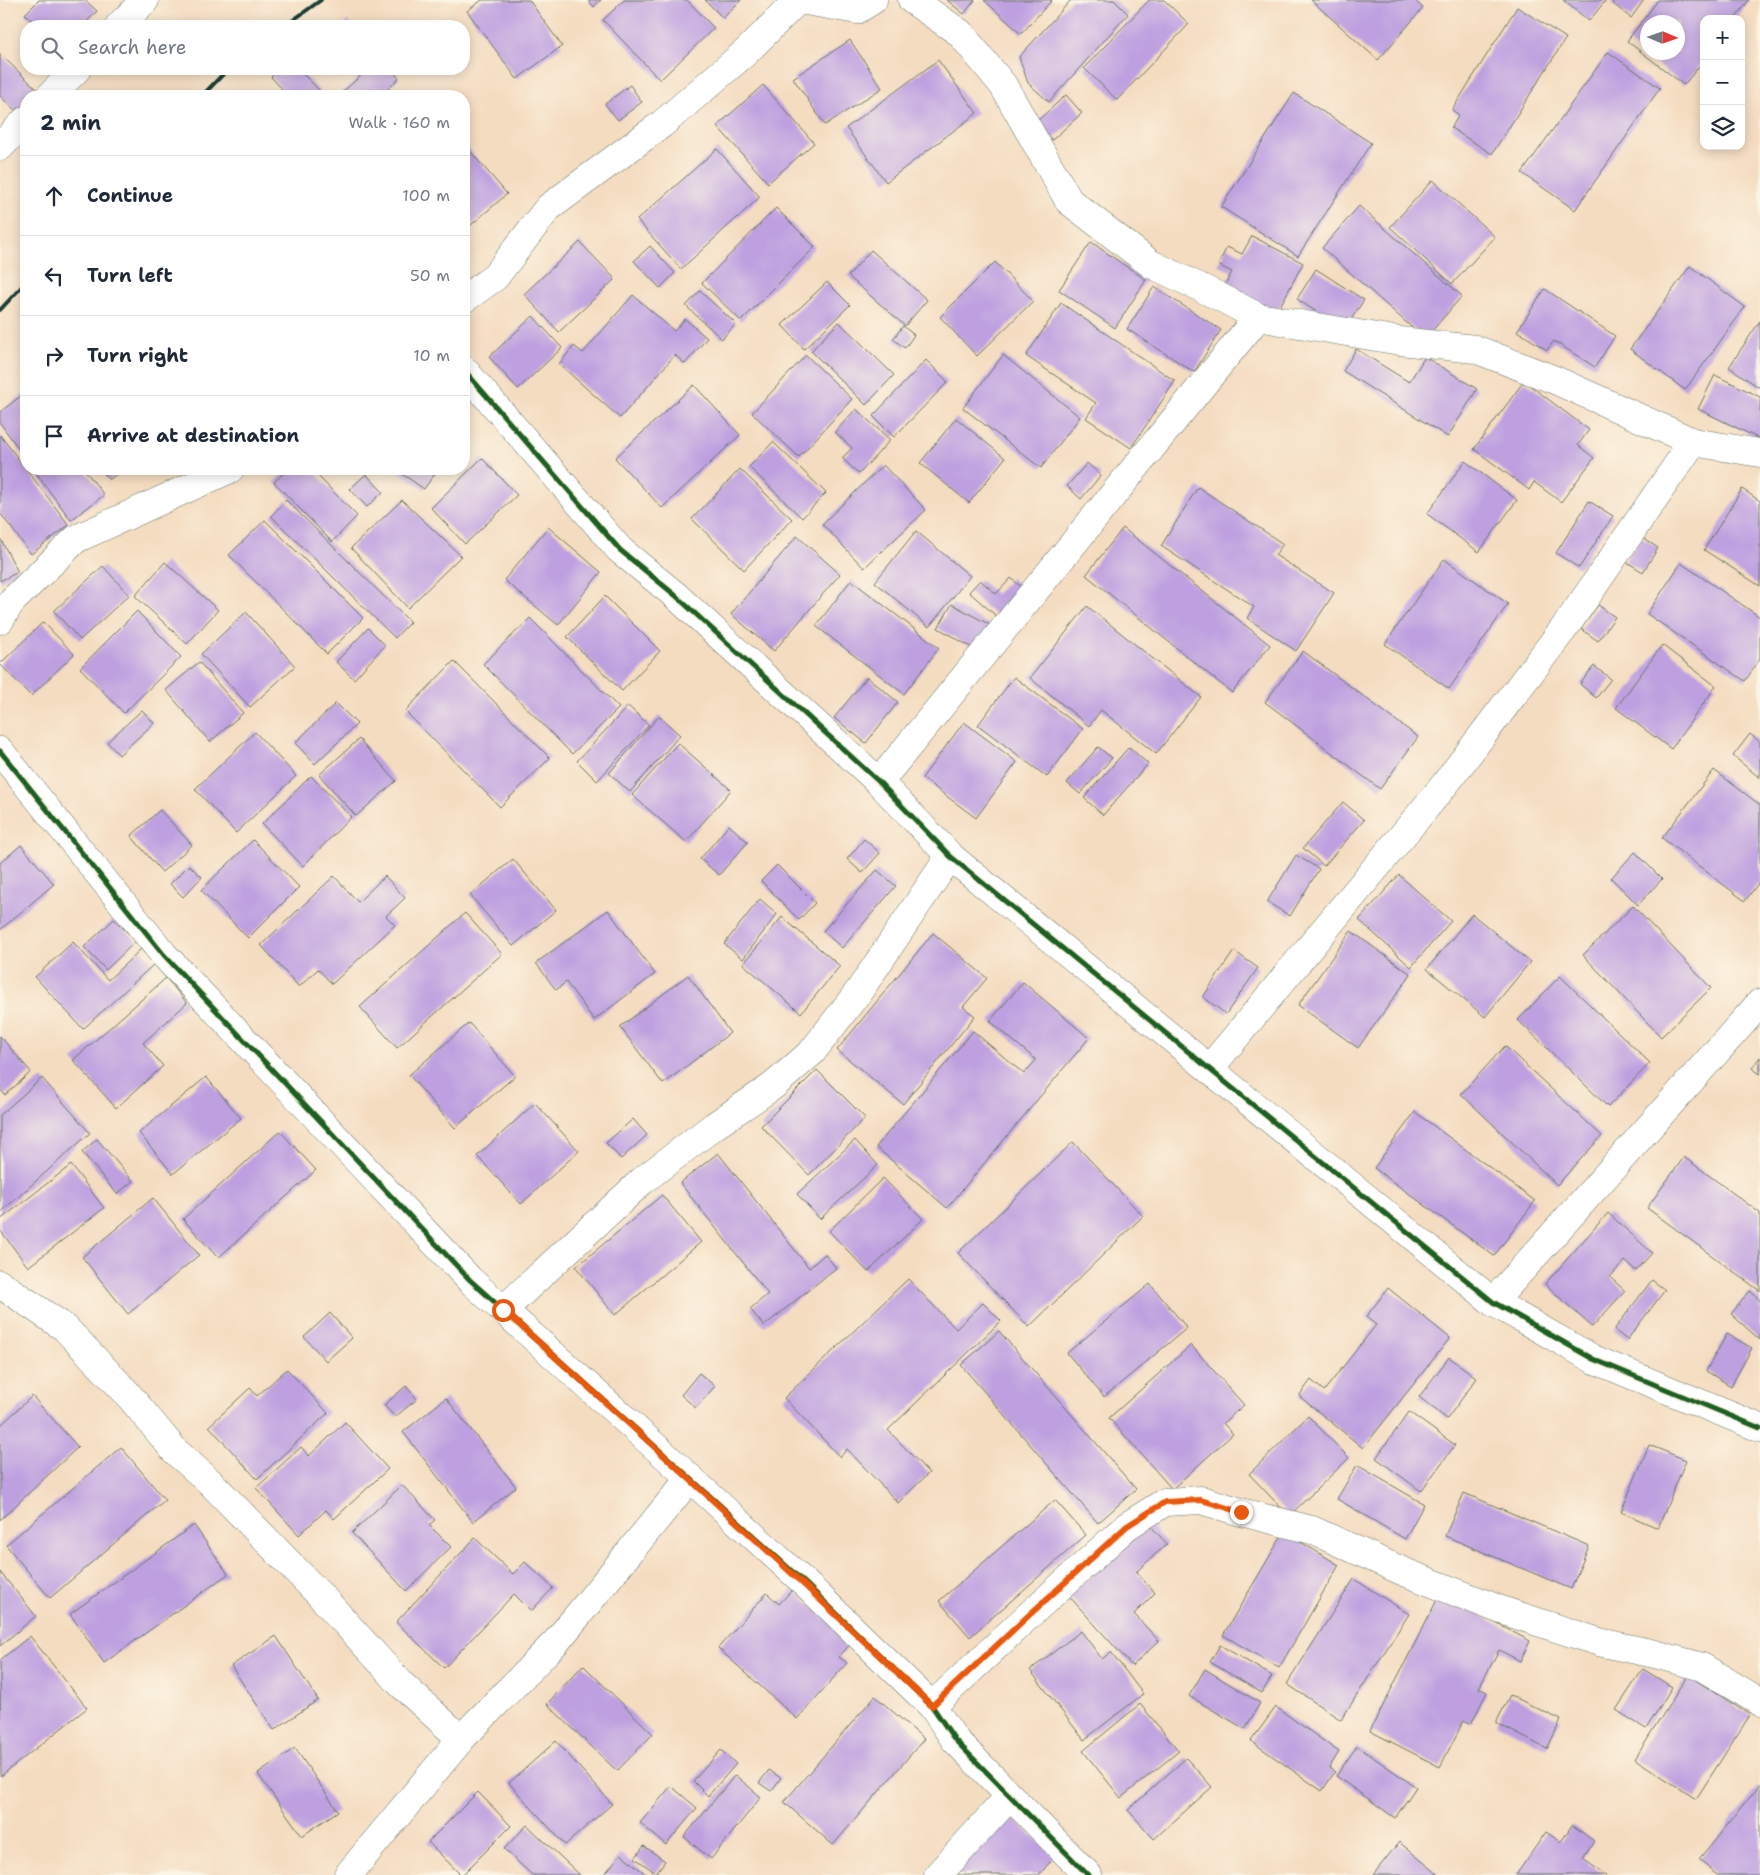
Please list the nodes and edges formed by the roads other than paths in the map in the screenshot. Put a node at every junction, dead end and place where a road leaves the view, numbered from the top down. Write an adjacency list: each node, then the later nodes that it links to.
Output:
1 (799, 0): 2 (street); 8 (street)
2 (873, 0)
3 (912, 0): 9 (street)
4 (71, 75): 5 (street)
5 (56, 90)
6 (20, 126): 7 (street)
7 (0, 147)
8 (470, 295)
9 (1258, 317): 11 (street); 16 (street)
10 (470, 377): 16 (street)
11 (1692, 442): 12 (street); 19 (street)
12 (1760, 453)
13 (217, 475): 14 (street)
14 (0, 620)
15 (0, 751): 22 (street)
16 (879, 782): 17 (street)
17 (950, 856): 19 (street); 22 (street)
18 (1760, 1003): 21 (street)
19 (1210, 1068): 21 (street)
20 (0, 1284): 27 (street)
21 (1493, 1302): 23 (street)
22 (503, 1310): 24 (street)
23 (1760, 1428)
24 (690, 1478): 26 (street); 27 (street)
25 (1760, 1702): 26 (street)
26 (932, 1706): 28 (street)
27 (461, 1739): 29 (street)
28 (1010, 1796): 30 (street); 31 (street)
29 (348, 1875)
30 (938, 1875)
31 (1088, 1875)

